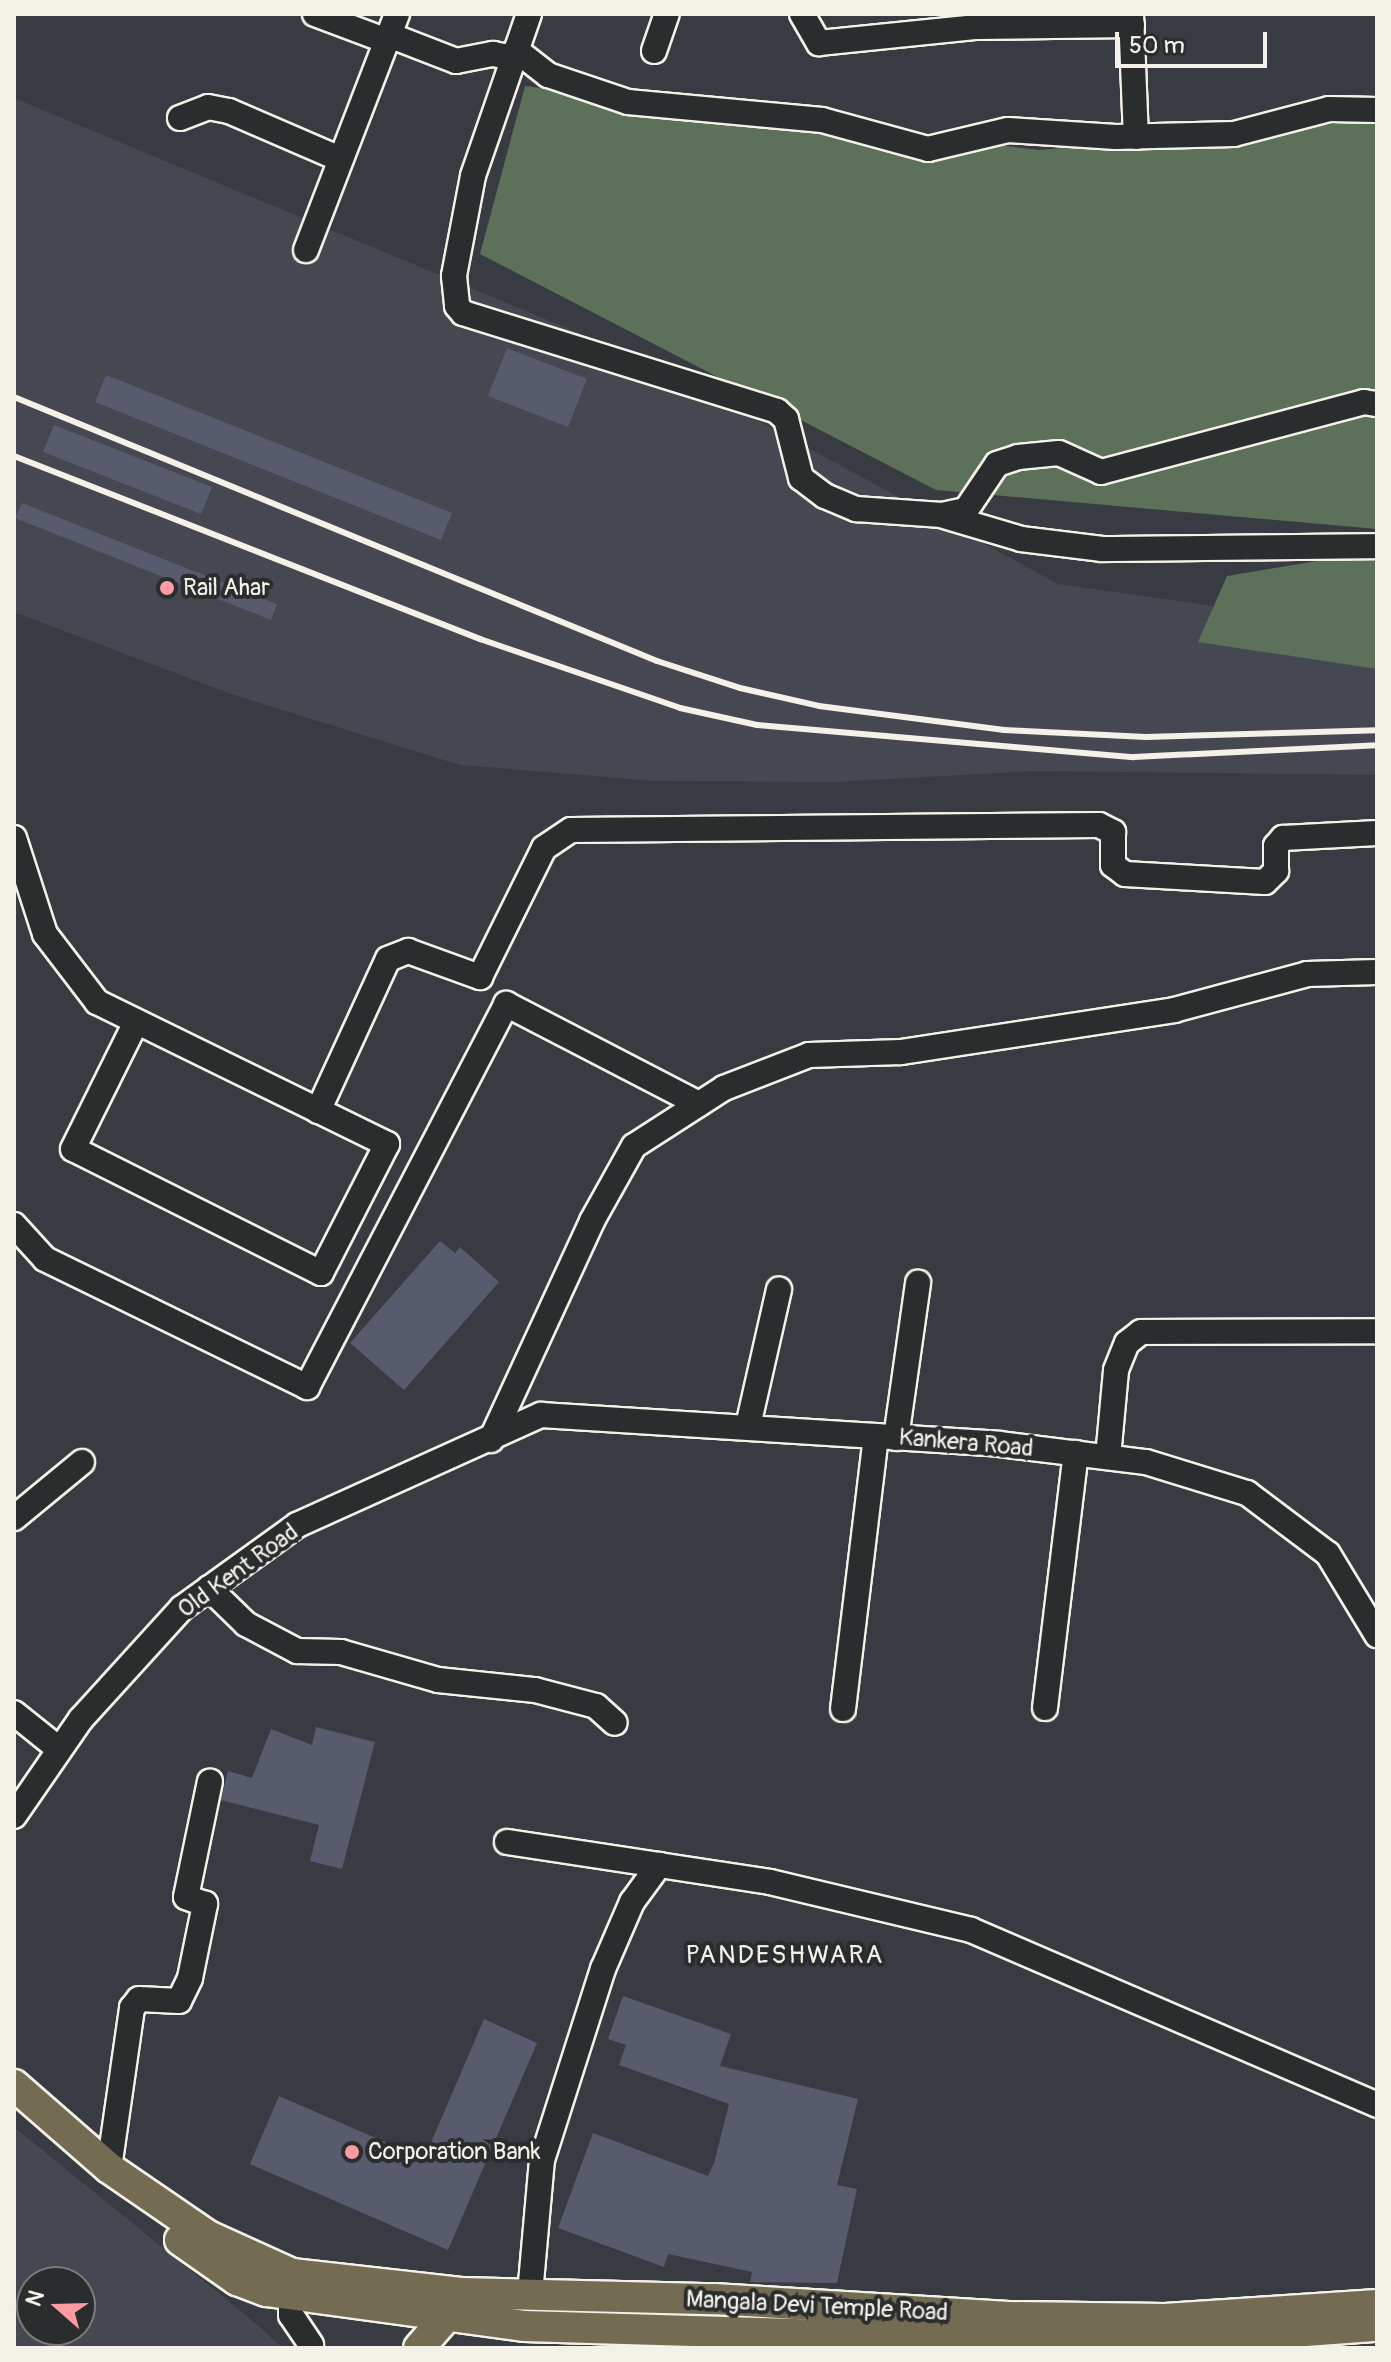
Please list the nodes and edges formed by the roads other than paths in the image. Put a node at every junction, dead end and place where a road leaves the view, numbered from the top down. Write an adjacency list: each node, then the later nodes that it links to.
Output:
1 (315, 14): 6 (street)
2 (529, 14): 8 (street)
3 (667, 14): 7 (street)
4 (802, 14): 5 (street)
5 (1131, 20): 11 (street)
6 (391, 30): 8 (street); 12 (street)
7 (654, 51)
8 (514, 54): 11 (street); 15 (street)
9 (1377, 110): 11 (street)
10 (180, 118): 12 (street)
11 (1136, 137)
12 (340, 159): 13 (street)
13 (306, 250)
14 (1377, 404): 15 (street)
15 (942, 515): 16 (street)
16 (1377, 546)
17 (1377, 833): 22 (street)
18 (14, 838): 20 (street)
19 (1377, 972): 21 (street)
20 (135, 1024): 22 (street); 22 (street)
21 (699, 1104): 23 (street); 29 (street)
22 (318, 1111)
23 (14, 1225)
24 (918, 1283): 28 (street)
25 (779, 1289): 27 (street)
26 (1377, 1331): 31 (street)
27 (748, 1426): 28 (street, Kankera Road); 29 (street, Kankera Road)
28 (886, 1437): 30 (street, Kankera Road); 37 (street)
29 (491, 1440): 34 (street, Old Kent Road)
30 (1076, 1453): 31 (street, Kankera Road); 36 (street)
31 (1108, 1457): 35 (street, Kankera Road)
32 (82, 1462): 33 (street)
33 (14, 1518)
34 (209, 1588): 39 (street); 40 (street, Old Kent Road)
35 (1377, 1635)
36 (1045, 1708)
37 (843, 1709)
38 (14, 1713): 40 (street)
39 (615, 1723)
40 (59, 1749): 42 (street, Old Kent Road)
41 (210, 1781): 48 (street)
42 (14, 1816)
43 (507, 1842): 44 (street)
44 (659, 1865): 46 (street); 50 (street)
45 (14, 2085): 48 (main road, Mangala Devi Temple Road)
46 (1377, 2105)
47 (14, 2111): 49 (main road)
48 (109, 2168): 49 (main road, Mangala Devi Temple Road)
49 (290, 2285): 50 (main road, Mangala Devi Temple Road); 52 (main road, Mangala Devi Temple Road); 55 (street)
50 (530, 2294): 53 (main road, Mangala Devi Temple Road)
51 (1377, 2305): 53 (main road, Mangala Devi Temple Road)
52 (445, 2318): 53 (main road, Mangala Devi Temple Road); 56 (main road)
53 (1333, 2321): 54 (main road, Mangala Devi Temple Road)
54 (1377, 2326)
55 (315, 2347)
56 (419, 2348)

